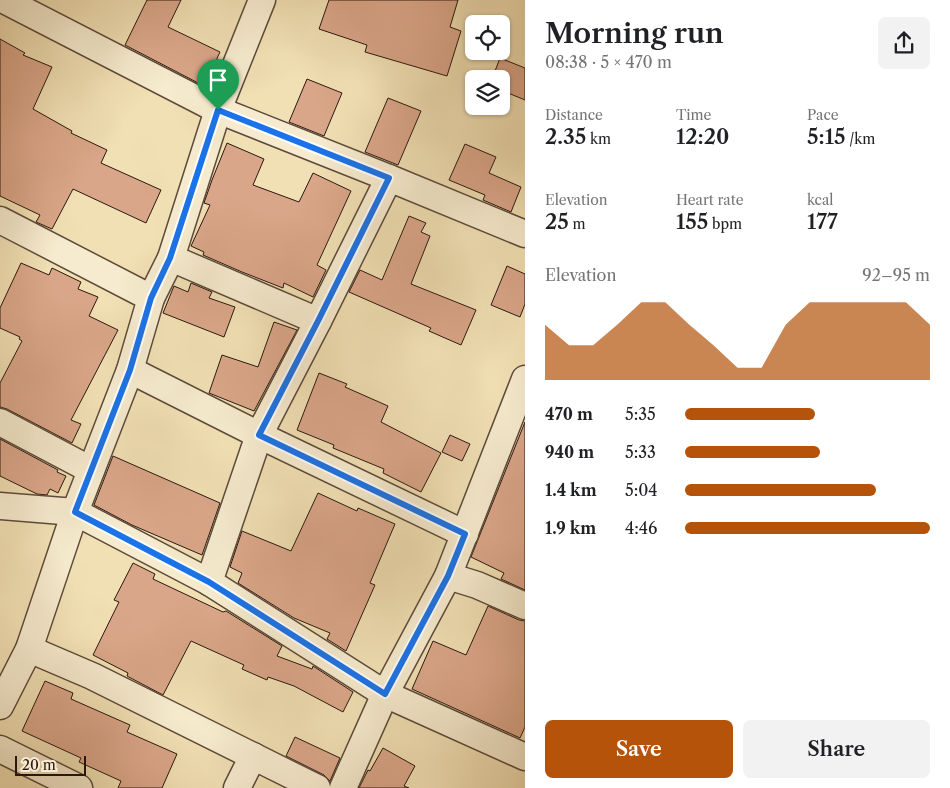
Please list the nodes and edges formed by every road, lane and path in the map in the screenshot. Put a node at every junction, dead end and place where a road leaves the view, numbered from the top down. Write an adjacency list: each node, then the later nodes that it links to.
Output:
1 (4, 0): 3 (street)
2 (262, 0): 3 (street)
3 (218, 110): 4 (street); 7 (street)
4 (389, 178): 6 (street); 9 (street)
5 (0, 220): 8 (street)
6 (525, 234)
7 (170, 258): 8 (street); 9 (street)
8 (151, 298): 10 (street)
9 (318, 321): 13 (street)
10 (130, 370): 13 (street); 14 (street)
11 (523, 389): 17 (street)
12 (0, 422): 14 (street)
13 (259, 435): 17 (street); 19 (street)
14 (91, 470): 16 (street)
15 (0, 506): 16 (street)
16 (75, 512): 19 (street); 21 (street)
17 (465, 534): 18 (street)
18 (448, 576): 20 (street); 22 (street)
19 (209, 582): 22 (street)
20 (525, 606)
21 (29, 649): 23 (street); 25 (street)
22 (385, 694): 26 (street); 30 (street)
23 (0, 706)
24 (0, 749): 27 (street)
25 (253, 756): 28 (street); 29 (street)
26 (525, 757)
27 (79, 788)
28 (237, 788)
29 (317, 788)
30 (344, 788)

